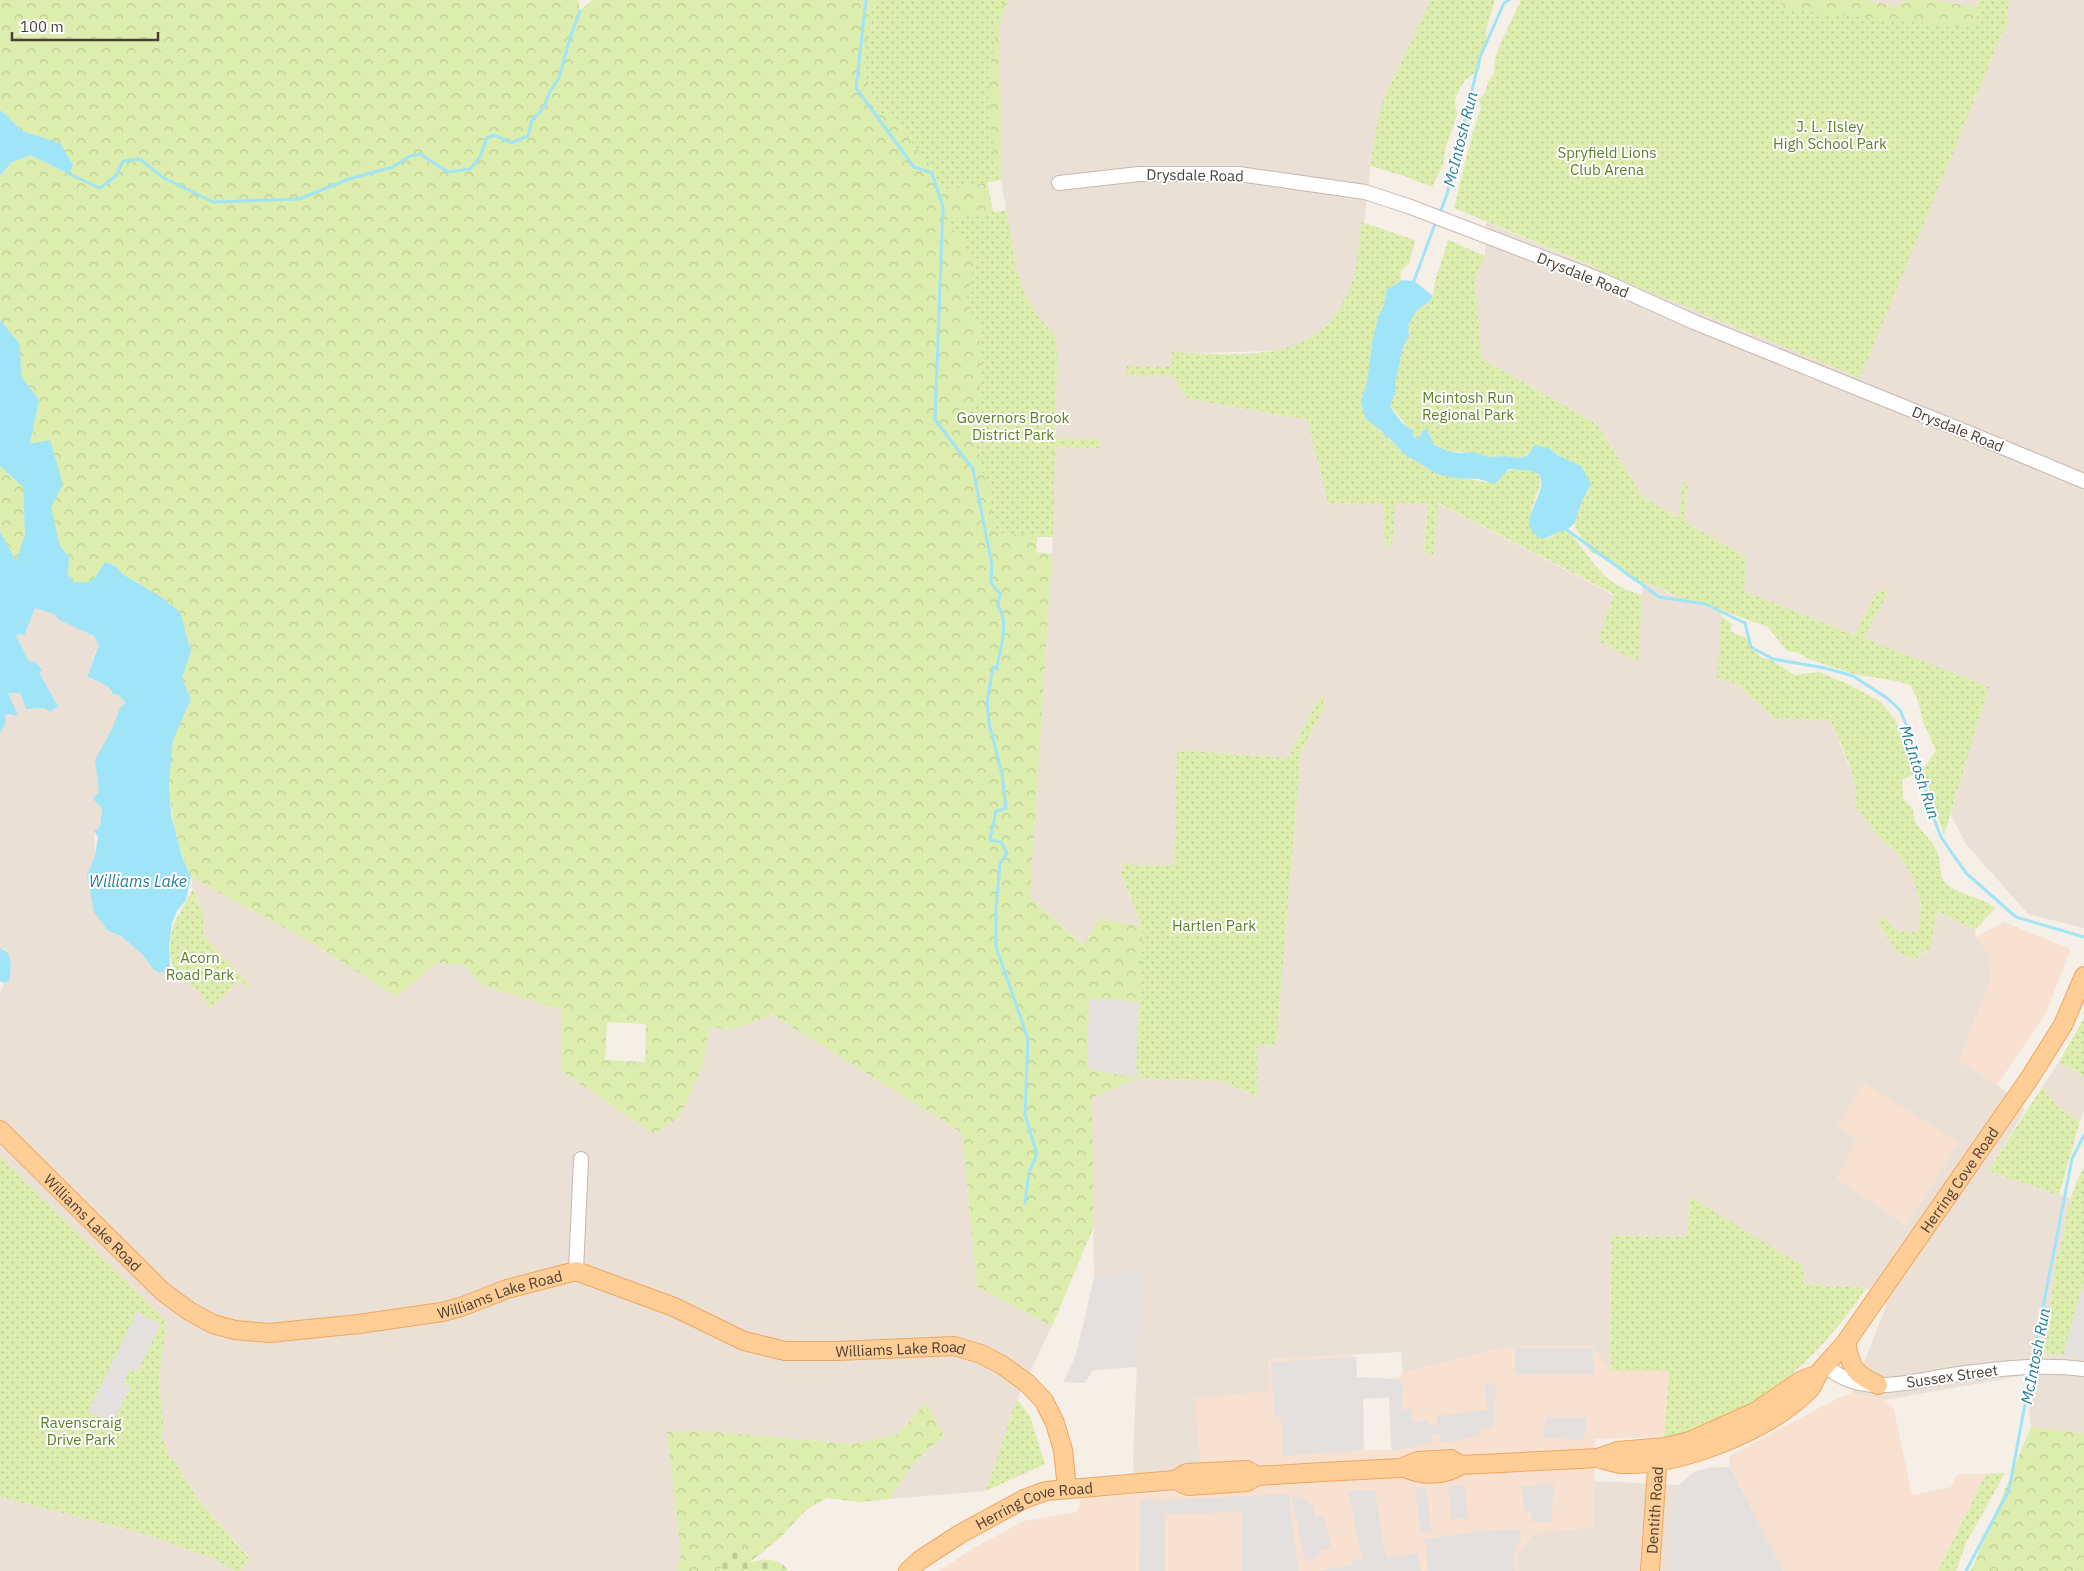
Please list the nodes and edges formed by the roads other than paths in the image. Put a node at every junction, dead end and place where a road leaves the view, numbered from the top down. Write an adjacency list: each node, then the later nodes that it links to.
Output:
1 (1059, 183): 2 (street, Drysdale Road)
2 (2084, 481)
3 (2084, 976): 7 (main road, Herring Cove Road)
4 (0, 1130): 6 (main road, Williams Lake Road)
5 (581, 1159): 6 (street)
6 (576, 1271): 15 (main road, Williams Lake Road)
7 (1846, 1342): 9 (main road, Herring Cove Road); 10 (main road)
8 (2084, 1369): 10 (street, Sussex Street)
9 (1822, 1370): 10 (street, Sussex Street); 11 (main road, Herring Cove Road); 12 (main road, Herring Cove Road)
10 (1878, 1385)
11 (1657, 1454): 12 (main road, Herring Cove Road); 13 (main road, Herring Cove Road); 14 (main road, Herring Cove Road); 16 (main road, Dentith Road)
12 (1686, 1455): 16 (main road)
13 (1598, 1458): 14 (main road, Herring Cove Road); 15 (main road, Herring Cove Road)
14 (1620, 1464): 16 (main road)
15 (1067, 1488): 17 (main road, Herring Cove Road)
16 (1656, 1497): 18 (main road, Dentith Road)
17 (908, 1571)
18 (1650, 1571)

